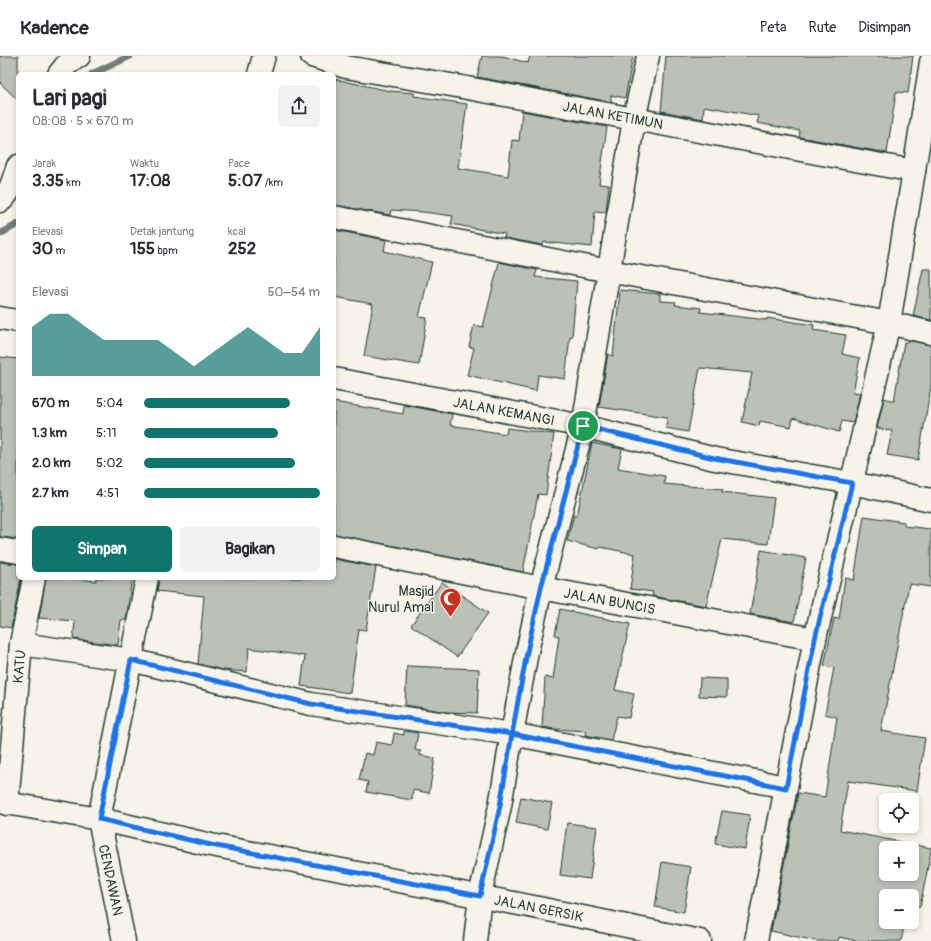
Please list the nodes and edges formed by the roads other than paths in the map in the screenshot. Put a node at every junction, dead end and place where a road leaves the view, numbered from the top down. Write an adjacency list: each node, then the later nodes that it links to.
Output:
1 (79, 56): 6 (street)
2 (264, 56): 7 (street)
3 (312, 56): 8 (street, JALAN KETIMUN)
4 (648, 56): 8 (street)
5 (931, 62): 9 (street)
6 (61, 72)
7 (260, 72)
8 (634, 120): 9 (street, JALAN KETIMUN); 13 (street)
9 (914, 171): 16 (street)
10 (16, 172): 11 (street)
11 (0, 201)
12 (336, 217): 13 (street)
13 (609, 271): 16 (street); 19 (street)
14 (0, 318): 15 (street)
15 (16, 321)
16 (889, 323): 17 (street); 20 (street)
17 (931, 333)
18 (336, 379): 19 (street, JALAN KEMANGI)
19 (583, 426): 20 (street, JALAN KEMANGI); 27 (street)
20 (852, 483): 21 (street, JALAN KEMANGI); 28 (street)
21 (931, 500)
22 (336, 546): 27 (street, JALAN BUNCIS)
23 (0, 549): 24 (street)
24 (16, 552)
25 (34, 580): 29 (street, KATU)
26 (147, 580): 30 (street)
27 (541, 588): 28 (street, JALAN BUNCIS); 31 (street)
28 (815, 639): 32 (street)
29 (21, 644): 30 (street); 33 (street, KATU)
30 (131, 660): 31 (street); 34 (street)
31 (512, 734): 32 (street); 35 (street)
32 (786, 788): 40 (street)
33 (4, 803): 34 (street, JALAN GERSIK)
34 (99, 819): 35 (street, JALAN GERSIK); 37 (street, CENDAWAN)
35 (480, 896): 36 (street, JALAN GERSIK); 38 (street)
36 (660, 937): 39 (street, JALAN GERSIK)
37 (124, 941)
38 (475, 941)
39 (700, 941)
40 (756, 941)

